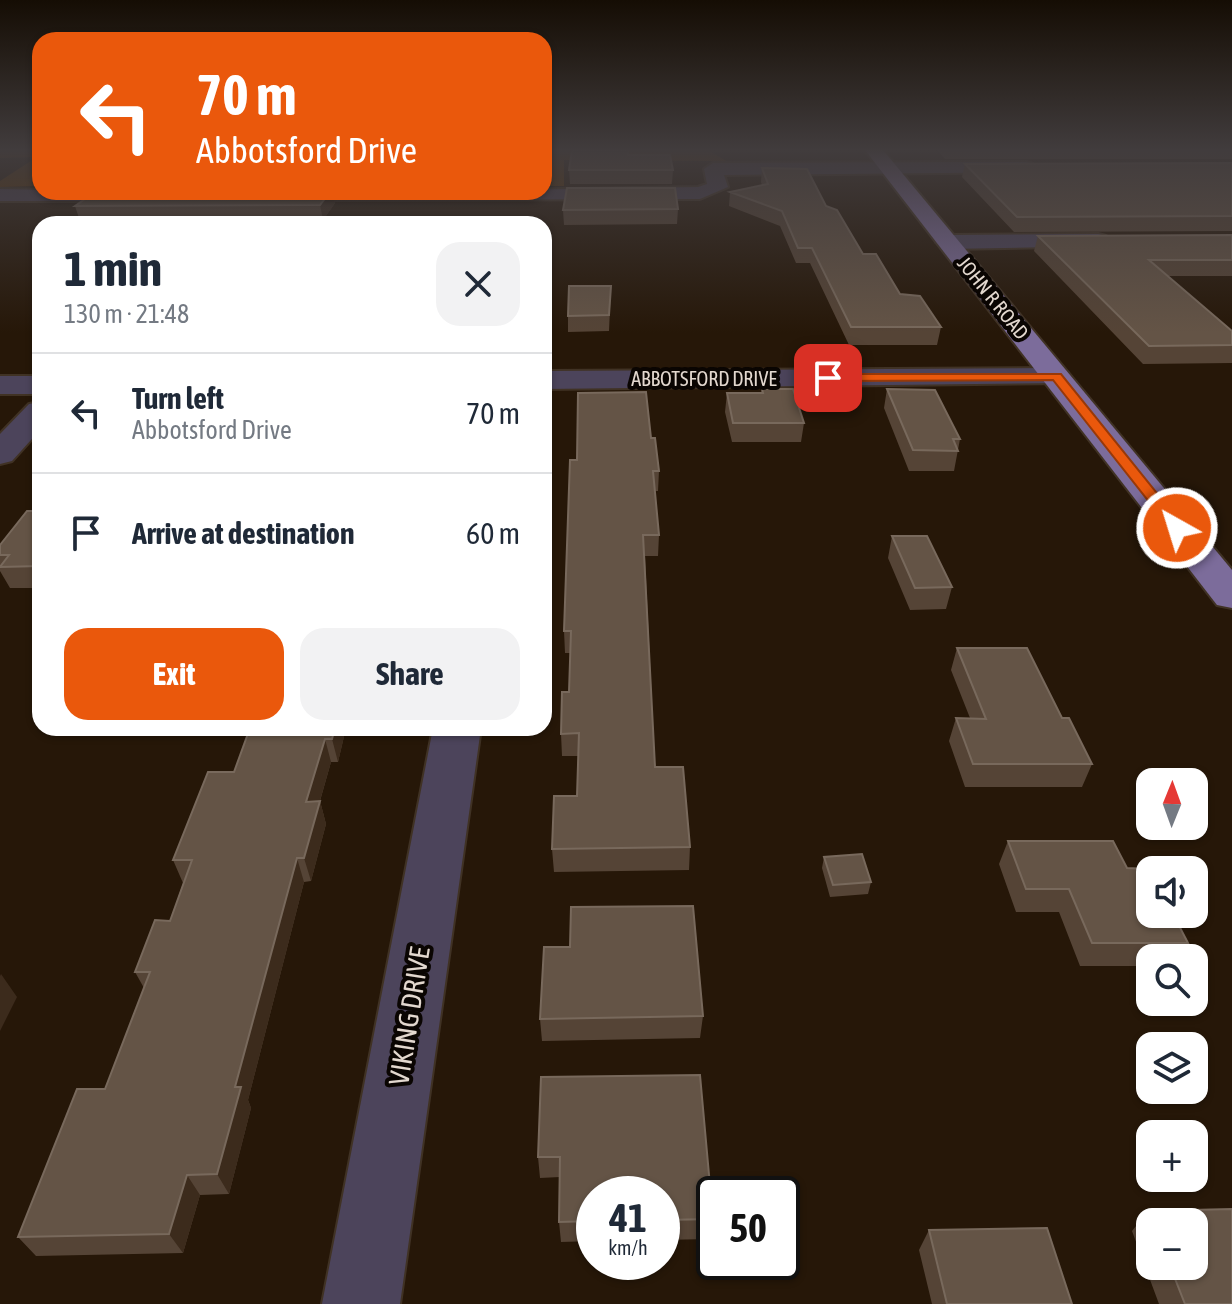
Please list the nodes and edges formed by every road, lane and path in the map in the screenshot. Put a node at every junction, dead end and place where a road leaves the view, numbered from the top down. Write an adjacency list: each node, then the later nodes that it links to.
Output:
1 (922, 211): 3 (main road, JOHN R ROAD)
2 (1124, 241): 3 (street)
3 (947, 242): 4 (main road, JOHN R ROAD)
4 (1056, 377): 5 (street, ABBOTSFORD DRIVE); 10 (main road, JOHN R ROAD)
5 (552, 380)
6 (0, 385): 7 (street)
7 (32, 385)
8 (32, 420): 9 (street)
9 (0, 454)
10 (1232, 596)
11 (456, 736): 12 (street, VIKING DRIVE)
12 (361, 1304)

